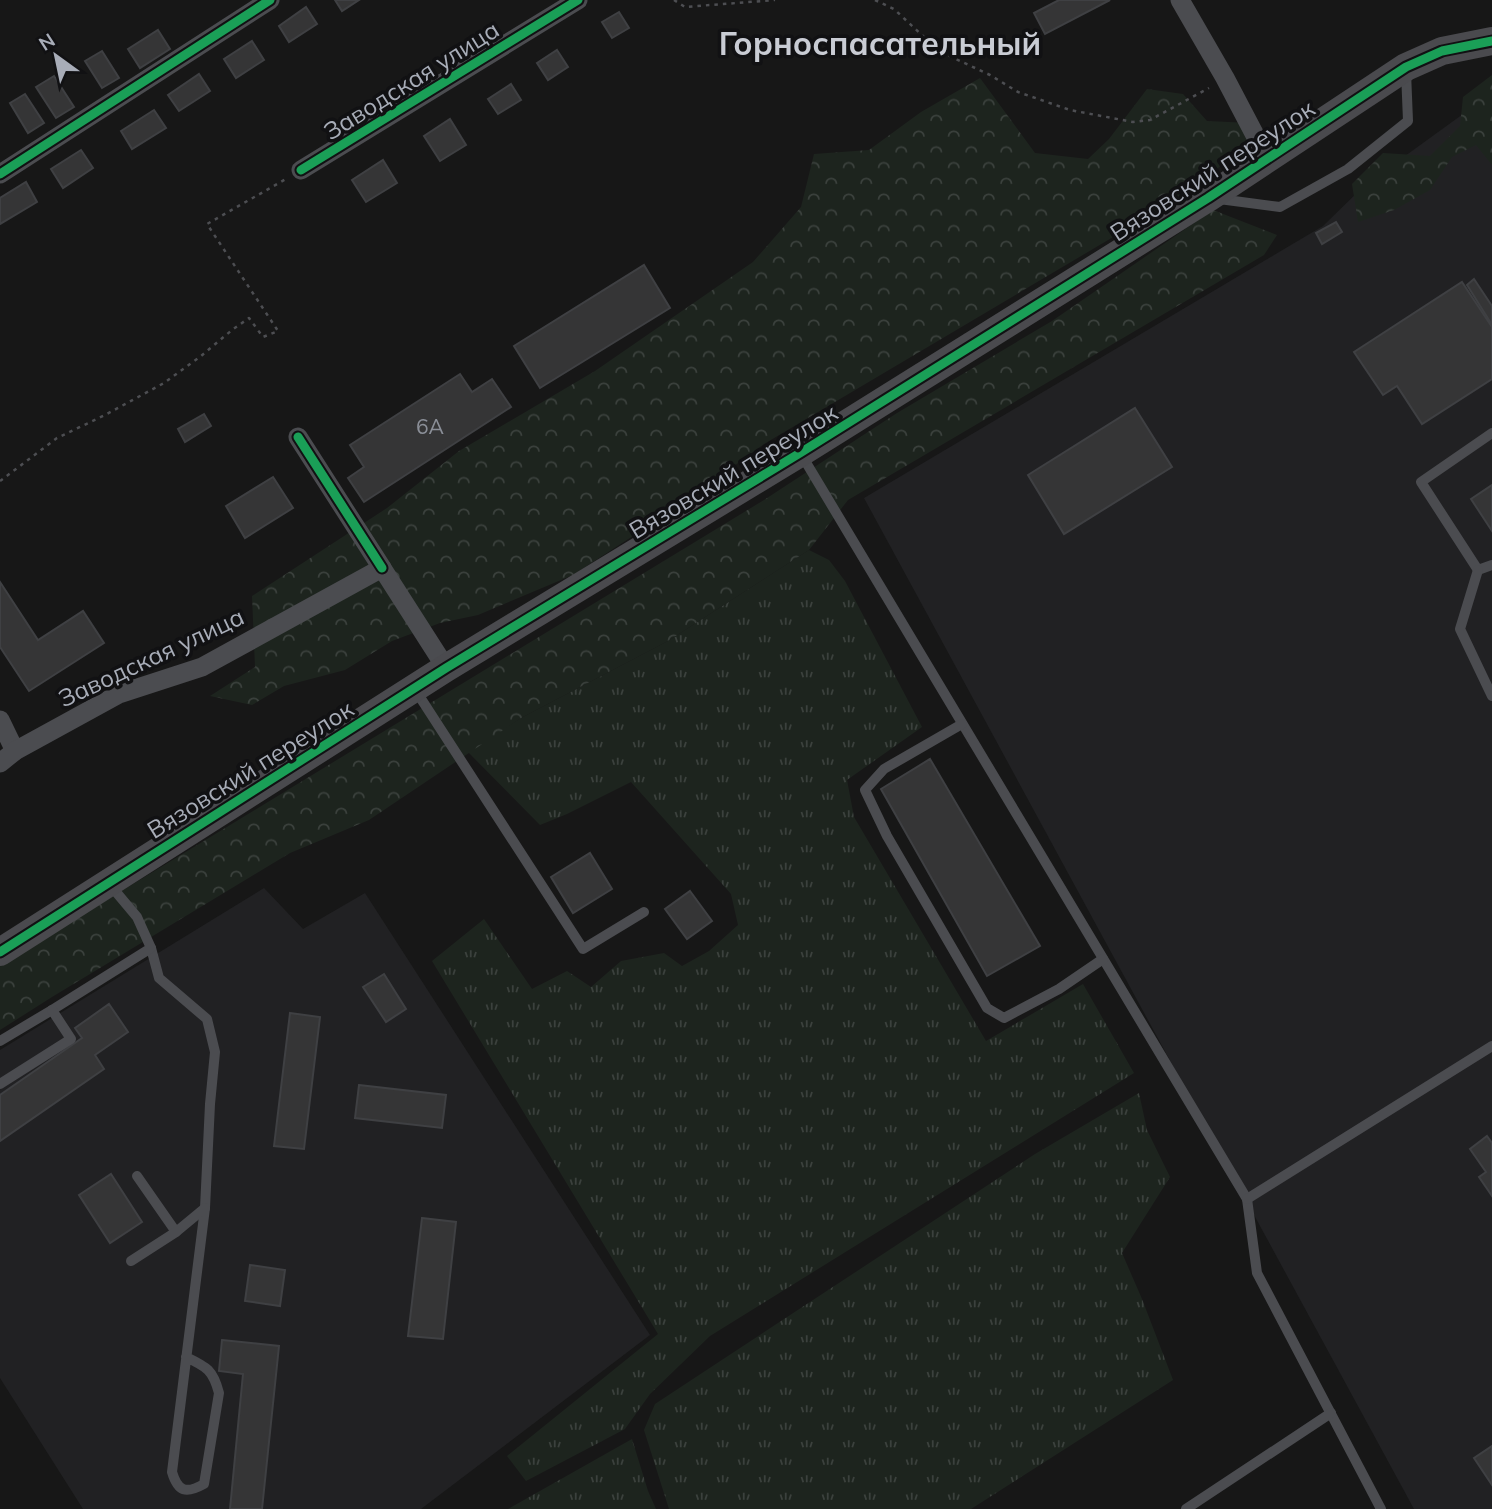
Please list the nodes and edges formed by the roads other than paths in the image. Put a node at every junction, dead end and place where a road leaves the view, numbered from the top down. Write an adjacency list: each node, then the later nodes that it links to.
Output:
1 (270, 0): 8 (street)
2 (578, 0): 7 (street, Заводская улица)
3 (1180, 0): 6 (street)
4 (1492, 41): 5 (street, Вязовский переулок)
5 (1406, 67): 6 (street, Вязовский переулок); 9 (lane)
6 (1267, 158): 9 (street, Вязовский переулок)
7 (301, 170)
8 (0, 174)
9 (1208, 198): 12 (street, Вязовский переулок)
10 (1492, 433): 15 (lane)
11 (298, 437): 14 (street)
12 (800, 453): 16 (street, Вязовский переулок); 20 (lane)
13 (1492, 565): 15 (lane)
14 (382, 568): 16 (street); 21 (street, Заводская улица)
15 (1478, 570): 18 (lane)
16 (446, 668): 17 (street, Вязовский переулок)
17 (414, 688): 22 (street, Вязовский переулок); 23 (lane)
18 (1492, 696)
19 (0, 720): 21 (street, Заводская улица)
20 (962, 723): 26 (lane); 26 (lane)
21 (8, 757)
22 (108, 882): 24 (lane); 25 (street, Вязовский переулок)
23 (644, 912)
24 (151, 948): 27 (lane); 33 (lane)
25 (0, 952)
26 (1103, 959): 32 (lane)
27 (52, 1010): 28 (lane); 30 (lane)
28 (0, 1041)
29 (1492, 1046): 32 (lane)
30 (0, 1084)
31 (136, 1176): 34 (lane)
32 (1247, 1199): 37 (lane)
33 (205, 1208): 34 (lane); 36 (lane)
34 (176, 1232): 35 (lane)
35 (131, 1261)
36 (186, 1357): 36 (lane)
37 (1331, 1413): 38 (lane); 39 (lane)
38 (1186, 1509)
39 (1381, 1509)

